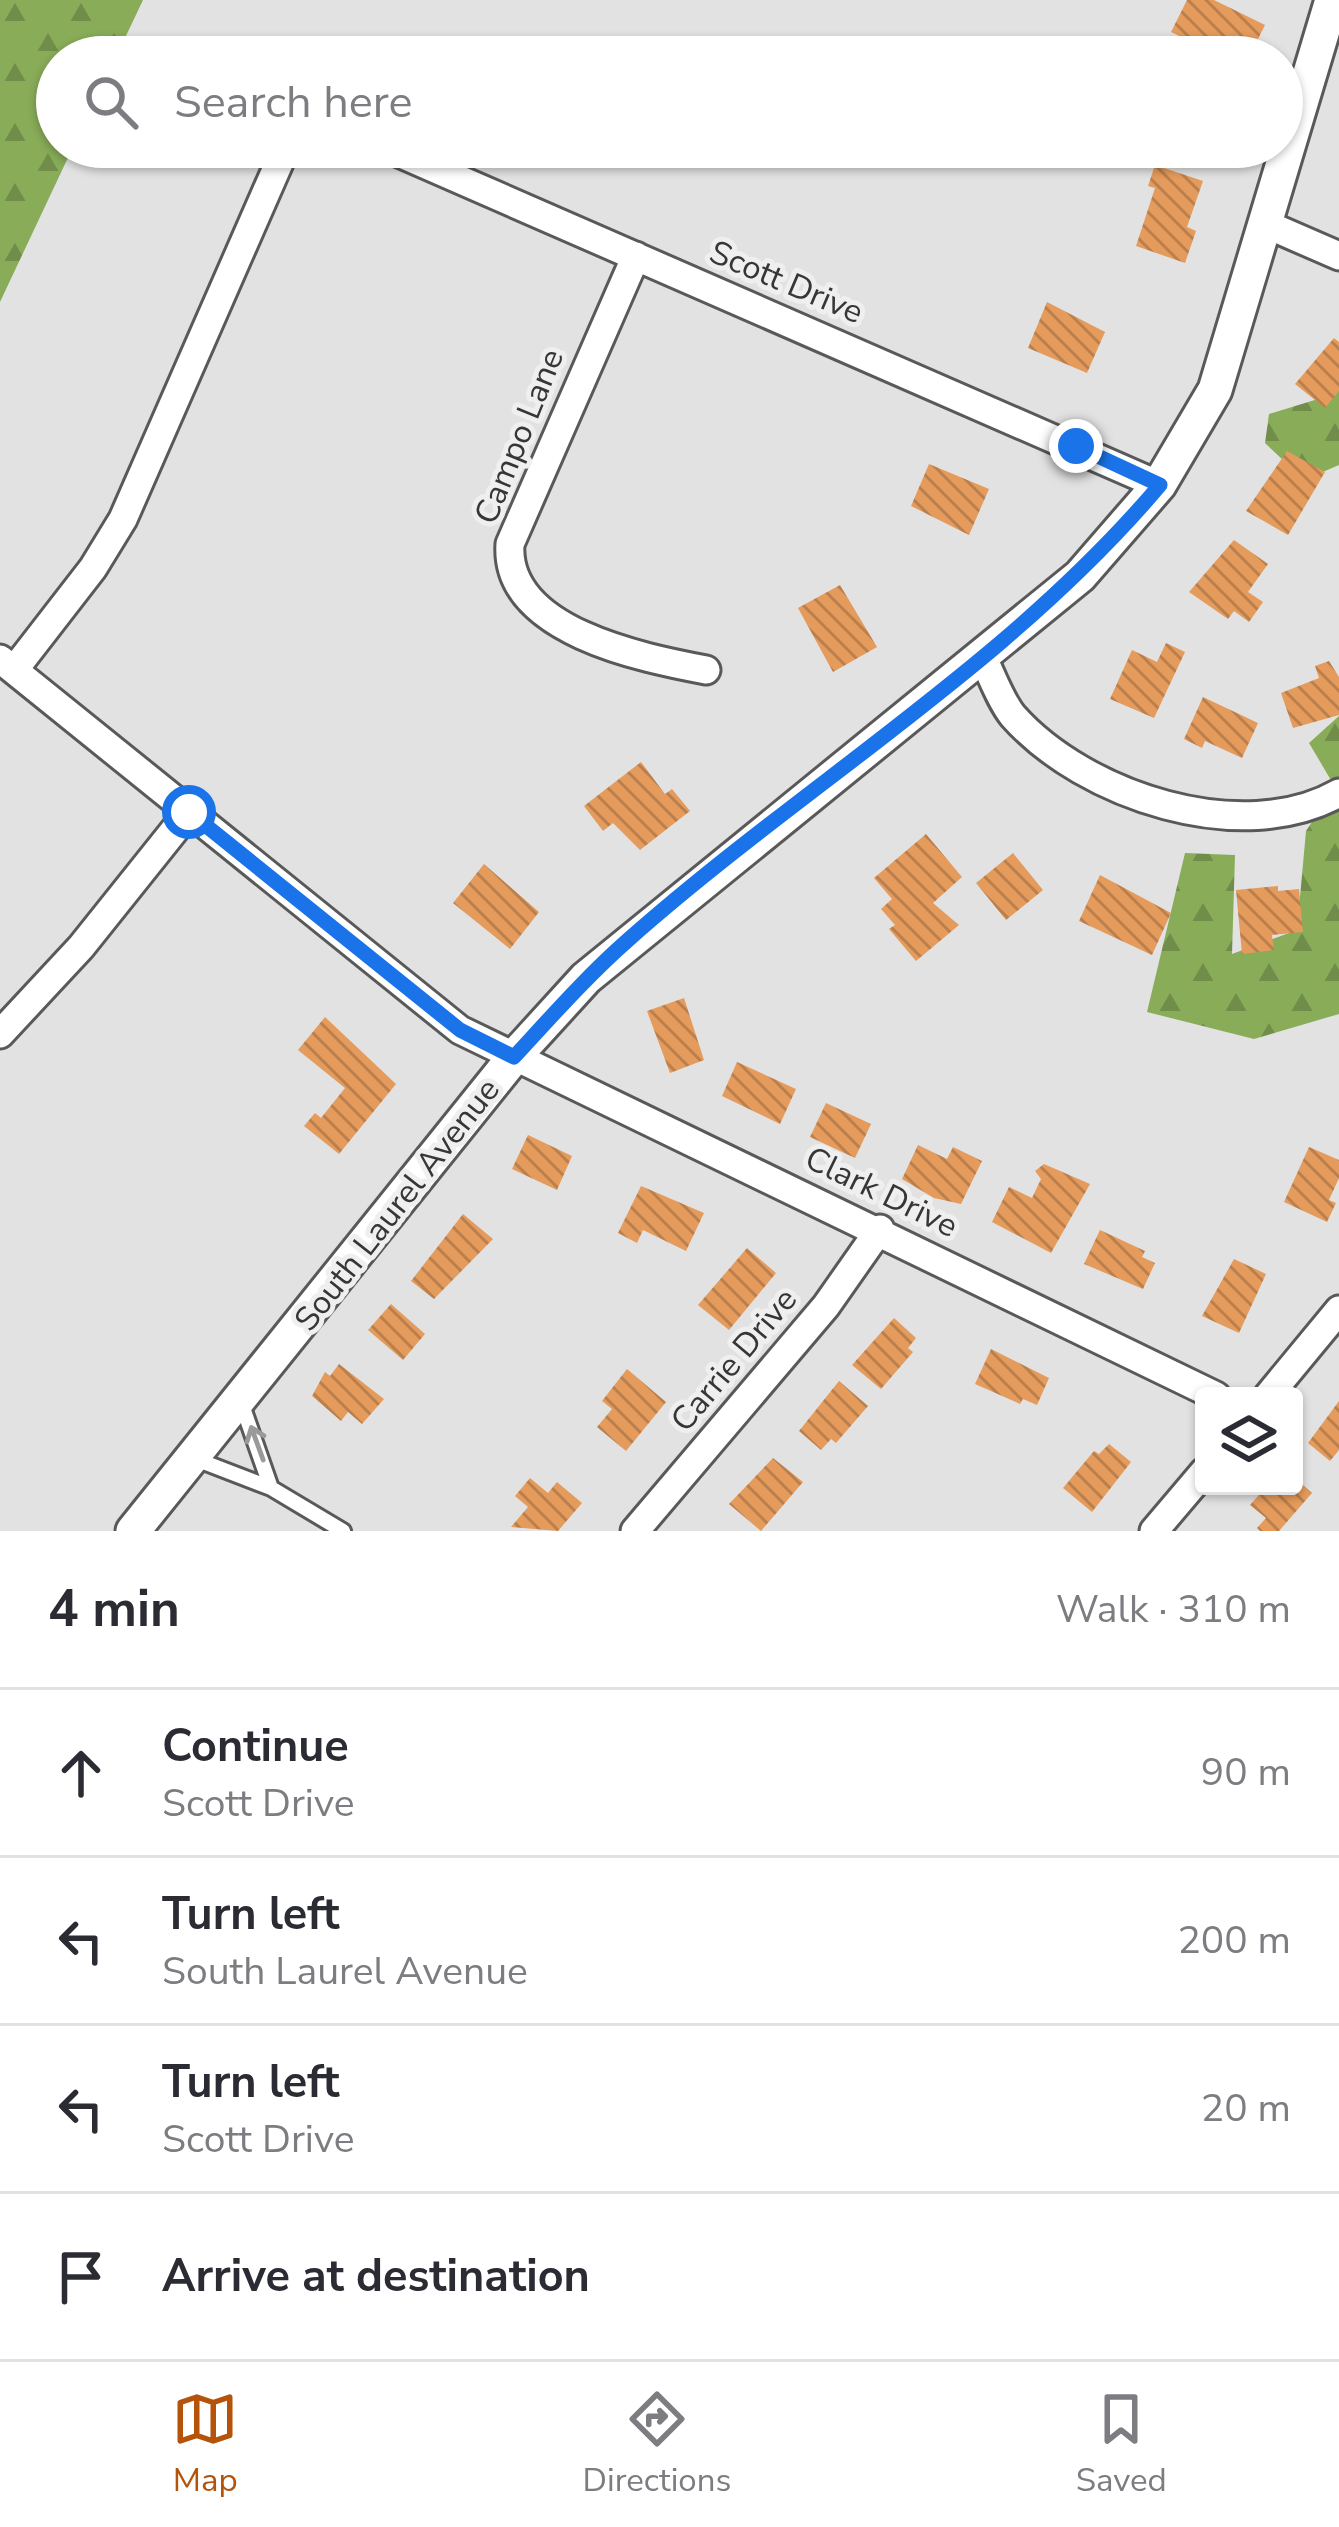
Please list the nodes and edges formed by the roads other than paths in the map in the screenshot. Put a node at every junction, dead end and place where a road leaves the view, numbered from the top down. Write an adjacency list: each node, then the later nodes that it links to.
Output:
1 (1332, 0): 2 (street, South Laurel Avenue)
2 (1303, 102)
3 (277, 168): 11 (street)
4 (433, 168): 7 (street, Scott Drive)
5 (1284, 168): 6 (street, South Laurel Avenue)
6 (1268, 225): 8 (street); 9 (street, South Laurel Avenue)
7 (636, 256): 9 (street, Scott Drive); 12 (street, Campo Lane)
8 (1339, 256)
9 (1160, 485): 10 (street, South Laurel Avenue)
10 (983, 658): 13 (street); 16 (street, South Laurel Avenue)
11 (7, 664): 14 (street)
12 (706, 670)
13 (1339, 794)
14 (189, 812): 15 (street); 16 (street)
15 (0, 1034)
16 (514, 1057): 17 (street, Clark Drive); 21 (street, South Laurel Avenue)
17 (880, 1229): 19 (street, Clark Drive); 27 (street, Carrie Drive)
18 (1339, 1310): 20 (street)
19 (1198, 1387)
20 (1275, 1387)
21 (240, 1399): 22 (street, South Laurel Avenue); 24 (lane, one-way to 21)
22 (193, 1458): 24 (lane); 25 (street, South Laurel Avenue)
23 (1195, 1483): 28 (street)
24 (271, 1488): 26 (lane)
25 (134, 1531)
26 (343, 1531)
27 (634, 1531)
28 (1154, 1531)

